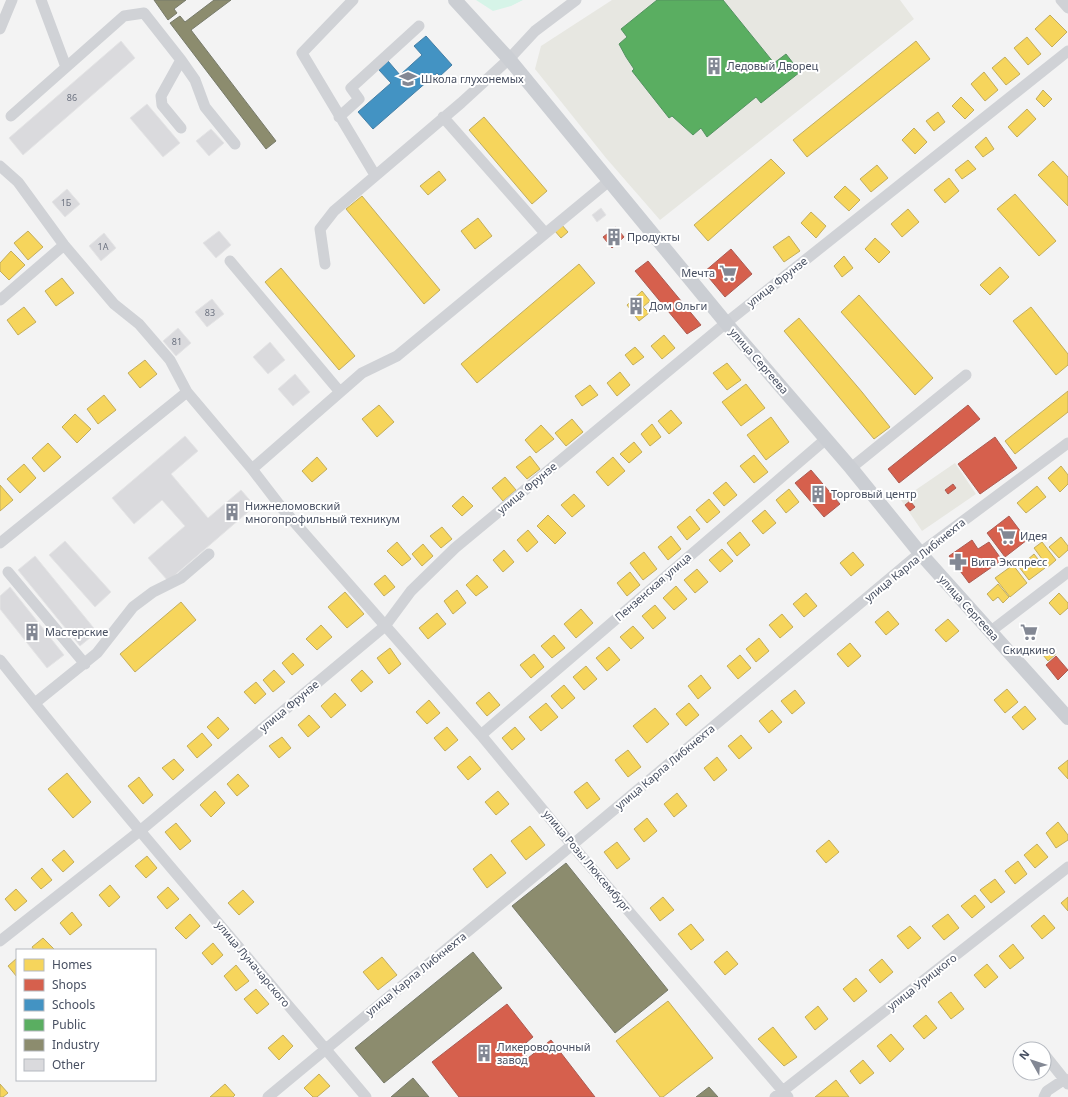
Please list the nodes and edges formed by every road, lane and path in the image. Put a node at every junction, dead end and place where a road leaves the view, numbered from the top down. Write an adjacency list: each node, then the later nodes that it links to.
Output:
1 (12, 0): 9 (street)
2 (41, 0): 13 (street)
3 (353, 0): 15 (street)
4 (455, 0): 11 (main road, улица Сергеева)
5 (576, 0): 11 (street)
6 (1062, 0): 7 (street)
7 (1068, 8)
8 (420, 26): 15 (street)
9 (0, 28)
10 (1068, 51): 27 (street, улица Фрунзе)
11 (509, 59): 16 (street); 21 (main road, улица Сергеева)
12 (181, 60): 13 (street); 17 (street); 18 (street)
13 (66, 67): 14 (street)
14 (11, 116)
15 (339, 117): 20 (street)
16 (443, 117): 20 (street); 22 (street)
17 (181, 128)
18 (235, 144)
19 (0, 166): 23 (street, улица Розы Люксембург)
20 (375, 175): 25 (street)
21 (609, 181): 22 (street); 27 (main road, улица Сергеева)
22 (545, 233): 30 (street)
23 (64, 245): 26 (street); 29 (street, улица Розы Люксембург)
24 (230, 261): 30 (street)
25 (326, 264)
26 (0, 300)
27 (726, 323): 31 (main road, улица Сергеева); 40 (street, улица Фрунзе)
28 (966, 375): 33 (street)
29 (187, 392): 34 (street, улица Розы Люксембург); 35 (street)
30 (340, 392): 34 (street)
31 (826, 439): 33 (main road, улица Сергеева); 46 (street, Пензенская улица)
32 (1068, 443): 36 (street, улица Карла Либкнехта)
33 (851, 468): 36 (main road, улица Сергеева)
34 (252, 469): 40 (street, улица Розы Люксембург)
35 (0, 543)
36 (920, 553): 41 (main road, улица Сергеева); 48 (street, улица Карла Либкнехта)
37 (209, 554): 43 (street)
38 (8, 572): 43 (street)
39 (1068, 572): 41 (street)
40 (385, 626): 46 (street, улица Розы Люксембург); 47 (street, улица Фрунзе)
41 (991, 631): 45 (main road, улица Сергеева)
42 (0, 660): 44 (street, улица Луначарского)
43 (85, 664): 44 (street)
44 (35, 704): 47 (street, улица Луначарского)
45 (1066, 712)
46 (481, 735): 48 (street, улица Розы Люксембург)
47 (141, 830): 50 (street, улица Фрунзе); 51 (street, улица Луначарского)
48 (572, 845): 51 (street, улица Карла Либкнехта); 54 (street, улица Розы Люксембург)
49 (1068, 867): 54 (street, улица Урицкого)
50 (0, 941)
51 (325, 1048): 55 (street, улица Карла Либкнехта); 56 (street, улица Луначарского)
52 (1052, 1064): 53 (street)
53 (1066, 1081): 57 (street)
54 (782, 1095)
55 (268, 1097)
56 (366, 1097)
57 (1044, 1097)

